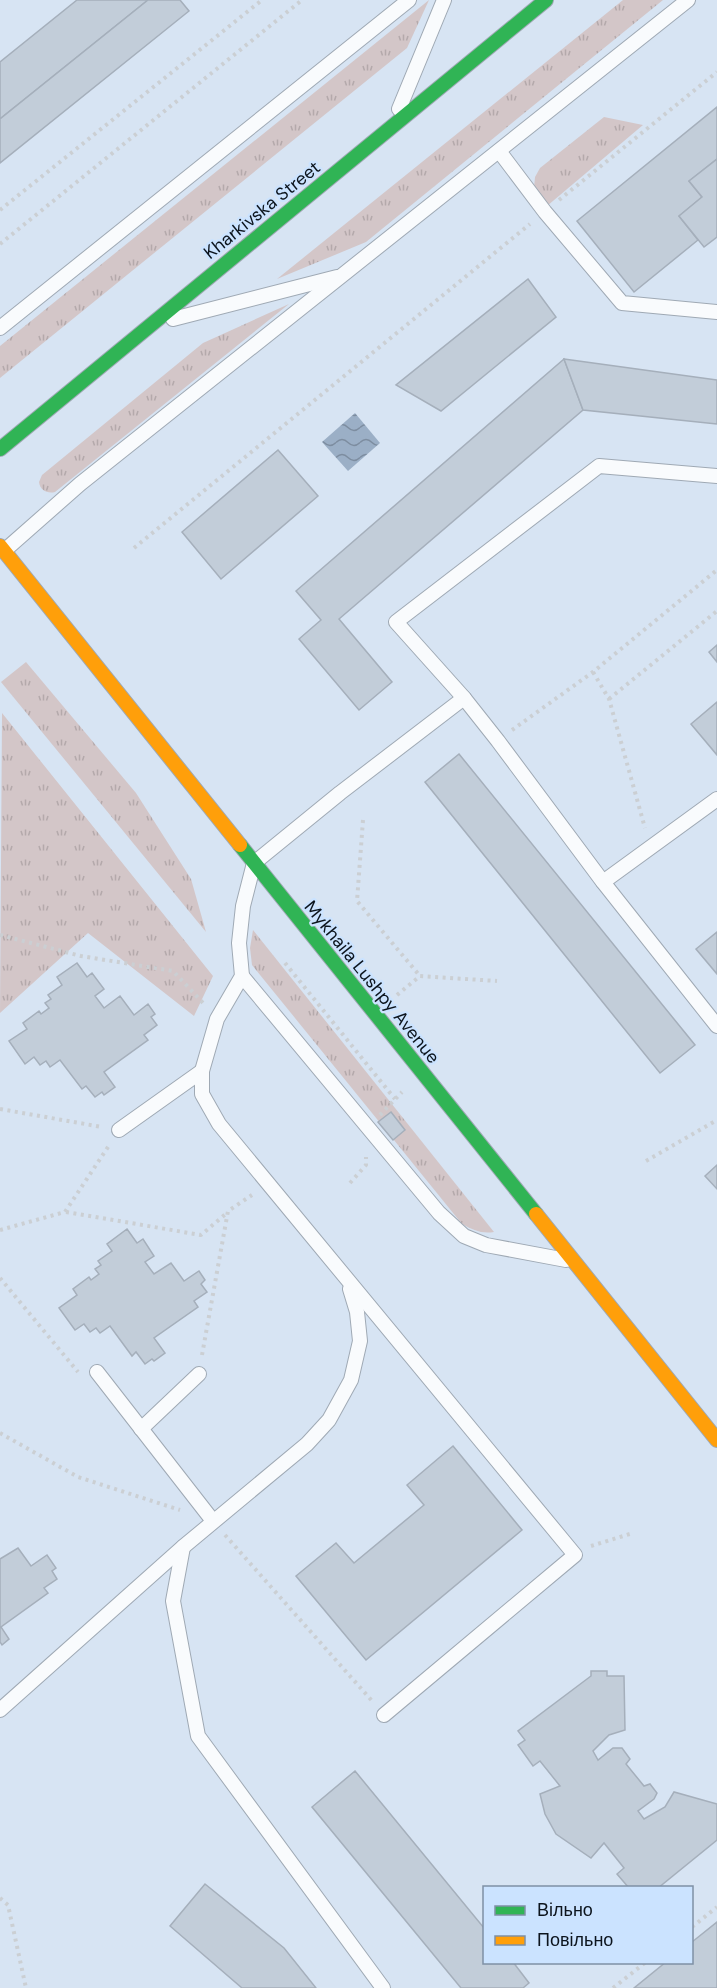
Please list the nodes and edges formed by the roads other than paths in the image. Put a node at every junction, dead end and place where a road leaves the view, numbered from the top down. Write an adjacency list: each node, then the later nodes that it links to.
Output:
1 (409, 0): 10 (lane)
2 (444, 0): 5 (lane)
3 (546, 0): 5 (main road, Kharkivska Street)
4 (688, 0): 6 (lane)
5 (392, 127): 9 (main road, Kharkivska Street)
6 (499, 151): 7 (lane); 8 (lane)
7 (342, 276): 9 (lane); 13 (lane)
8 (717, 312)
9 (150, 325): 11 (main road, Kharkivska Street)
10 (0, 328)
11 (0, 448)
12 (717, 476): 14 (lane)
13 (2, 549): 16 (main road, Mykhaila Lushpy Avenue)
14 (464, 698): 16 (lane); 17 (lane)
15 (717, 799): 17 (lane)
16 (254, 863): 18 (lane); 22 (main road, Mykhaila Lushpy Avenue)
17 (603, 882): 19 (lane)
18 (242, 976): 20 (lane); 22 (lane)
19 (717, 1026)
20 (202, 1071): 21 (lane); 23 (lane)
21 (119, 1130)
22 (573, 1262): 27 (main road, Mykhaila Lushpy Avenue)
23 (348, 1281): 28 (lane); 31 (lane)
24 (97, 1372): 26 (lane)
25 (199, 1374): 26 (lane)
26 (141, 1429): 28 (lane)
27 (717, 1440)
28 (213, 1521): 29 (lane)
29 (183, 1547): 30 (lane); 32 (lane)
30 (0, 1710)
31 (384, 1715)
32 (383, 1988)

